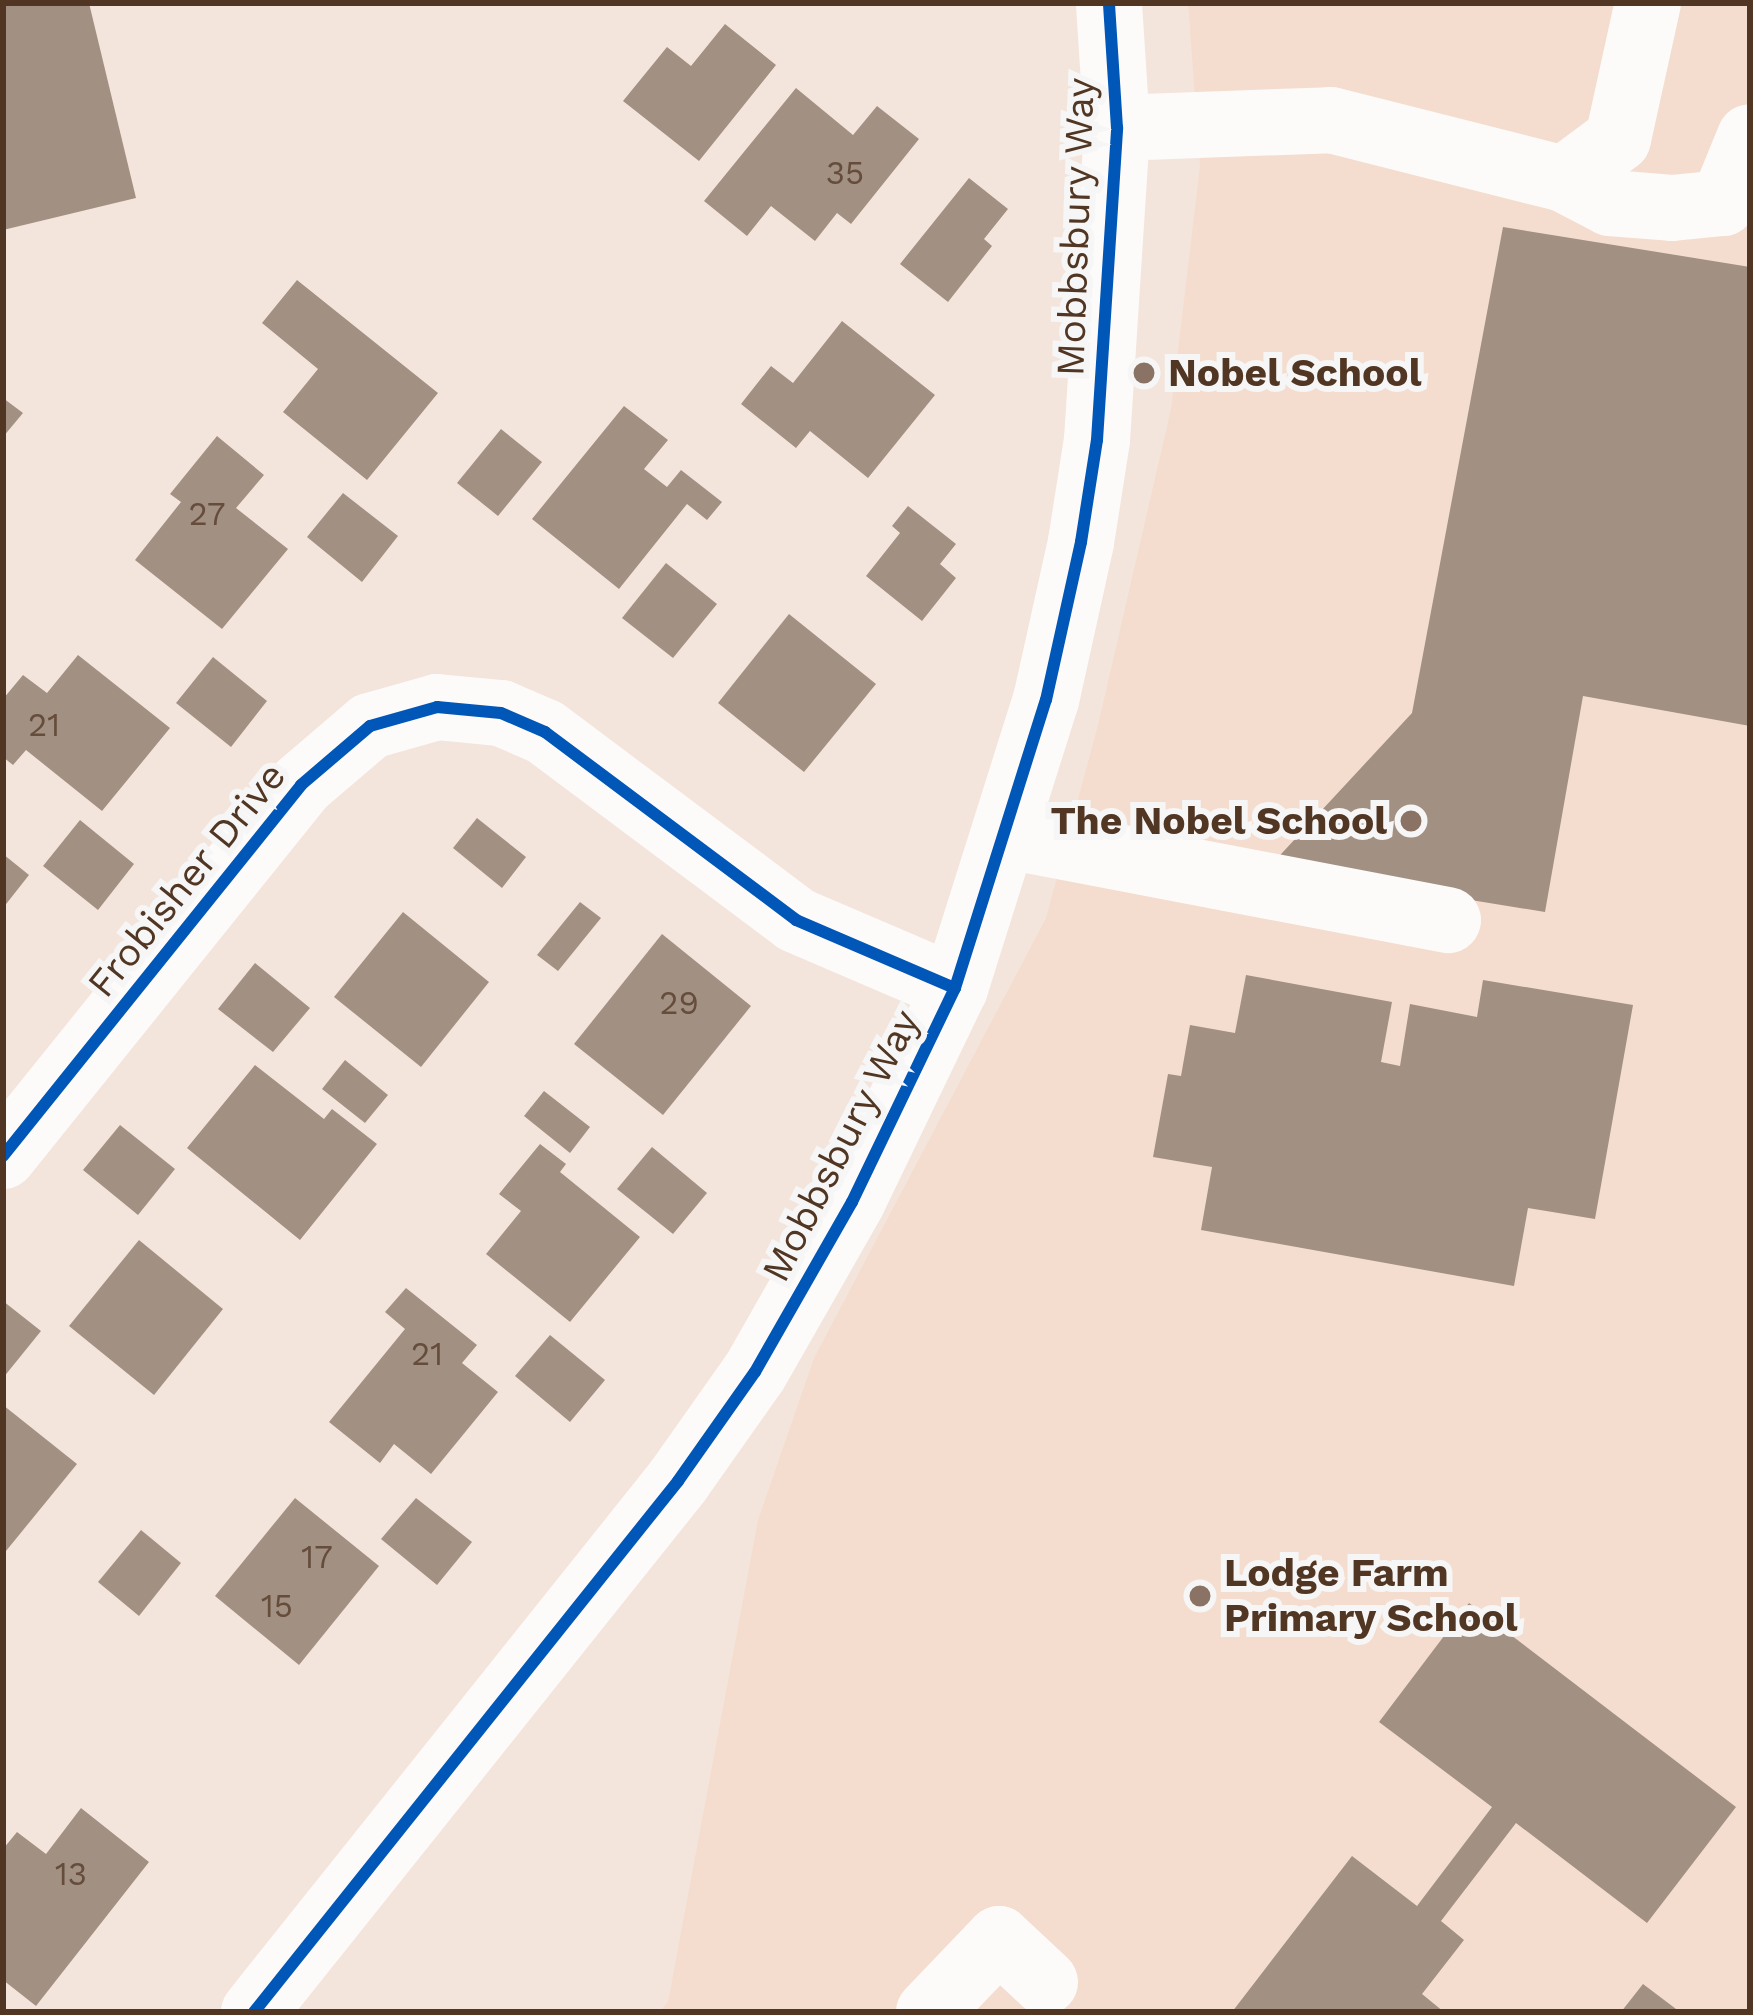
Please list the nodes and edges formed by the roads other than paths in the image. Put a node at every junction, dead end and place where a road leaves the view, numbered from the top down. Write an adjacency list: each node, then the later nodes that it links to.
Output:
1 (1109, 3): 3 (street, Mobbsbury Way)
2 (1648, 3): 5 (street)
3 (1118, 128): 5 (street); 6 (street, Mobbsbury Way)
4 (1750, 136): 5 (street)
5 (1564, 179)
6 (1006, 836): 7 (street); 8 (street, Mobbsbury Way)
7 (1448, 920)
8 (956, 988): 9 (street, Frobisher Drive); 11 (street, Mobbsbury Way)
9 (3, 1156)
10 (1046, 1982): 12 (street)
11 (254, 2012)
12 (928, 2012)

